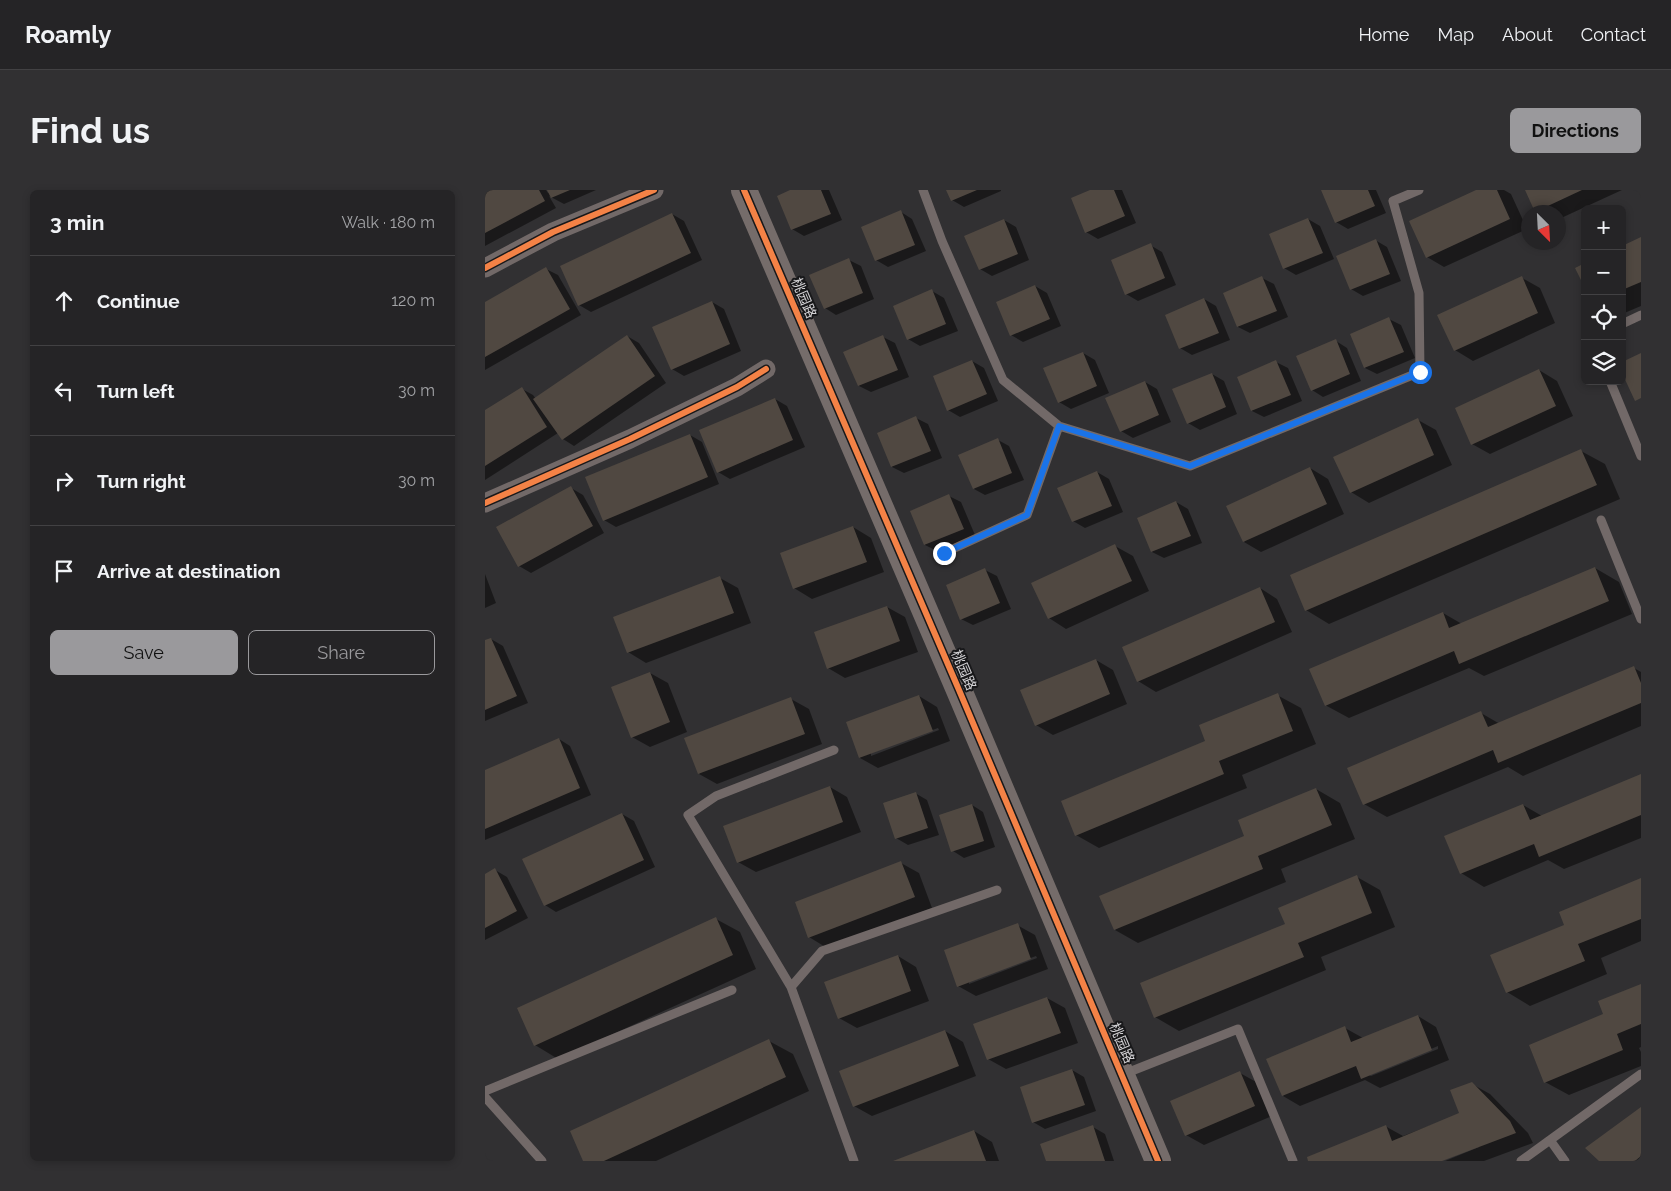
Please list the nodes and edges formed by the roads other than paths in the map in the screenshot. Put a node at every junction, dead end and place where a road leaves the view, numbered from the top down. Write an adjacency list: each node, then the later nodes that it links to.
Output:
1 (654, 190): 5 (street)
2 (744, 190): 21 (street, 桃园路)
3 (923, 190): 10 (lane)
4 (1419, 190): 10 (lane)
5 (485, 268)
6 (1641, 315): 7 (lane)
7 (1626, 322)
8 (766, 369): 12 (street)
9 (1612, 385): 11 (lane)
10 (1059, 426): 14 (lane)
11 (1641, 456)
12 (485, 503)
13 (1601, 520): 15 (lane)
14 (944, 553)
15 (1641, 619)
16 (834, 750): 18 (lane)
17 (997, 890): 18 (lane)
18 (791, 987): 26 (lane)
19 (732, 990): 22 (lane)
20 (1641, 1074): 24 (lane)
21 (1122, 1075): 27 (street, 桃园路); 28 (lane)
22 (485, 1091)
23 (485, 1097): 25 (lane)
24 (1550, 1140): 29 (lane); 30 (lane)
25 (542, 1161)
26 (854, 1161)
27 (1158, 1161)
28 (1293, 1161)
29 (1521, 1161)
30 (1565, 1161)

